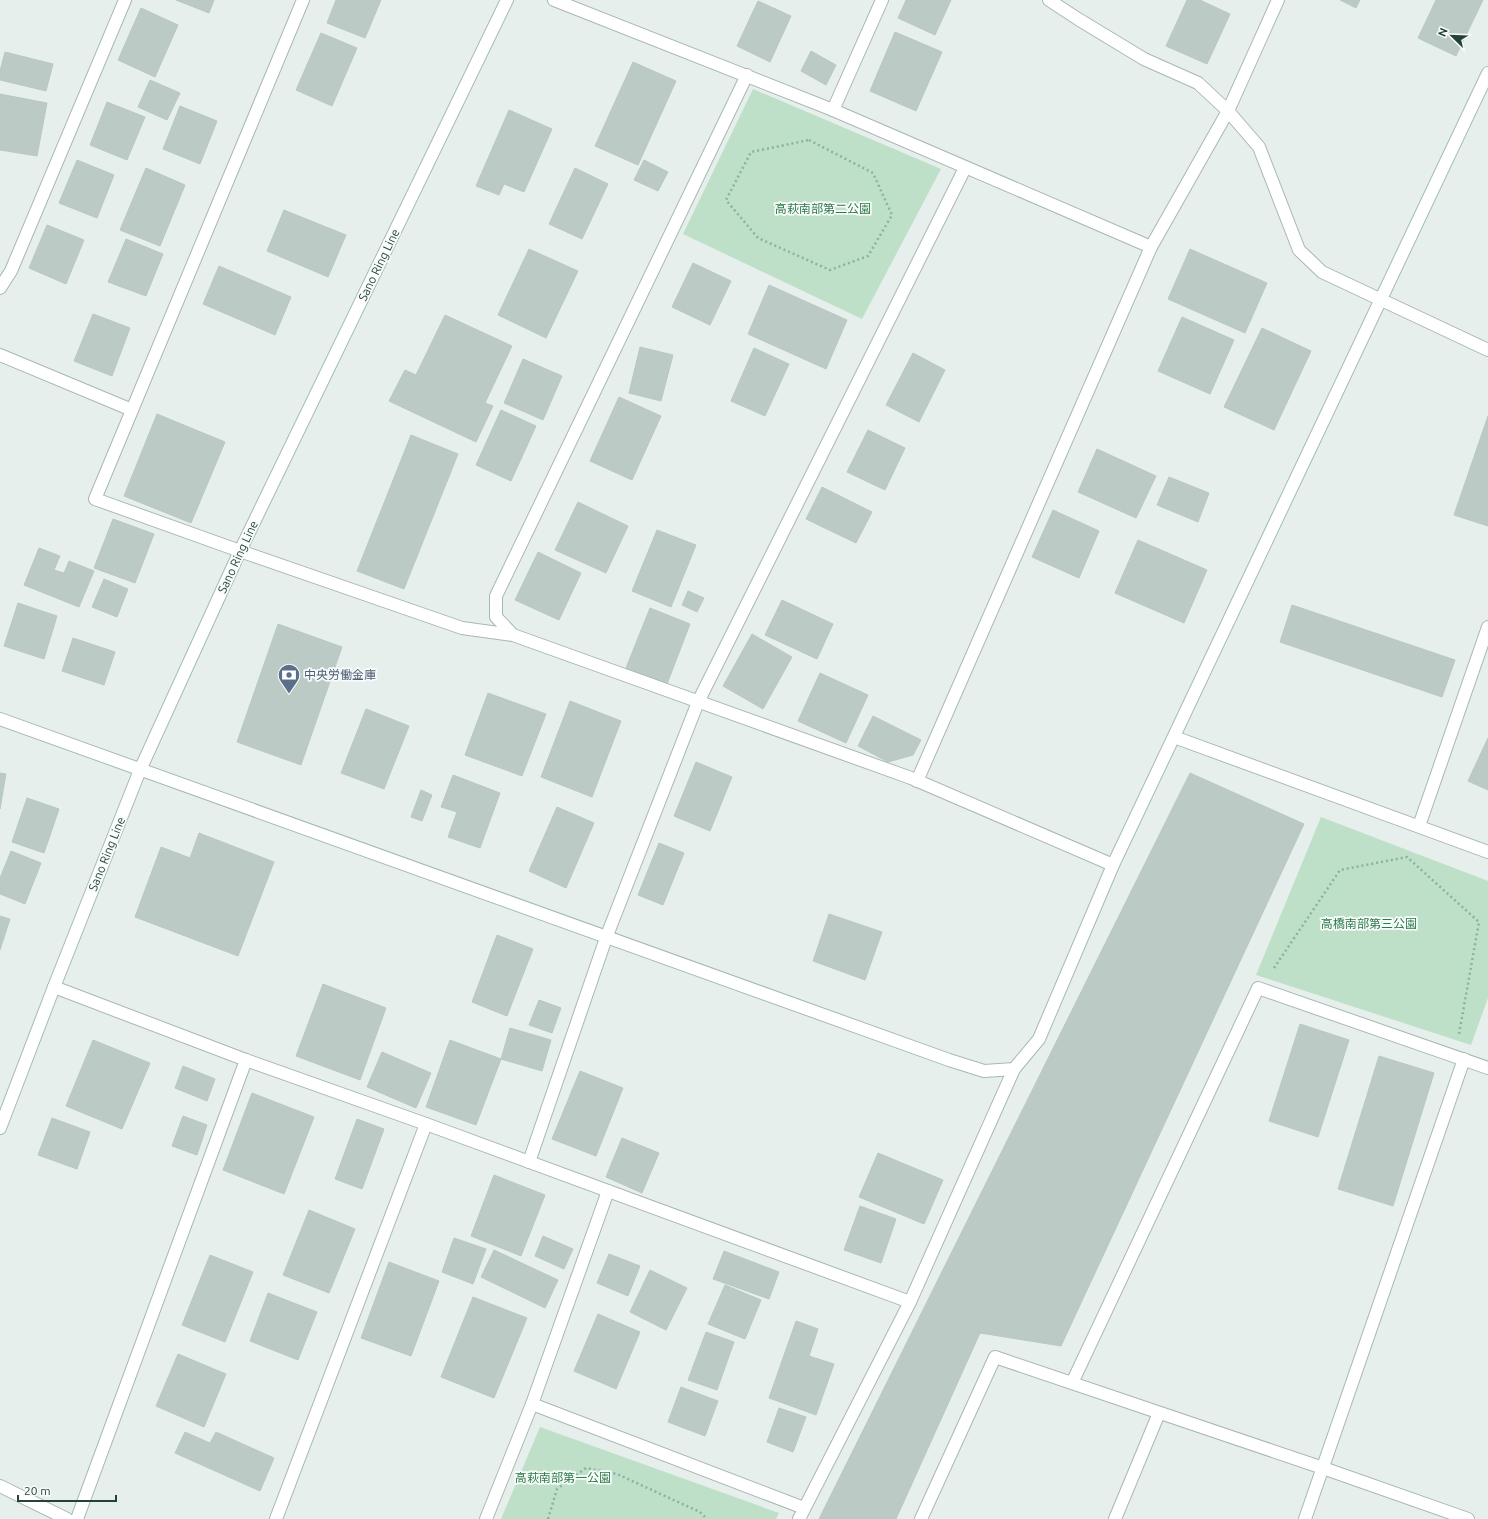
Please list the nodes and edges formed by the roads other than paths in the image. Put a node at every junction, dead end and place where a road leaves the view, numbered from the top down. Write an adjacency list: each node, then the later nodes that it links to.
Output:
1 (126, 0): 14 (street)
2 (303, 0): 18 (street)
3 (507, 0): 19 (street, Sano Ring Line)
4 (554, 0): 9 (street)
5 (882, 0): 10 (street)
6 (1049, 0): 11 (street)
7 (1278, 0): 11 (street)
8 (1488, 73): 15 (street)
9 (747, 75): 10 (street); 21 (street)
10 (833, 110): 12 (street)
11 (1228, 111): 13 (street); 15 (street)
12 (965, 168): 13 (street); 22 (street)
13 (1151, 247): 26 (street)
14 (0, 288)
15 (1382, 299): 16 (street); 24 (street)
16 (1488, 350)
17 (0, 355): 18 (street)
18 (132, 410): 19 (street)
19 (240, 551): 21 (street); 25 (street, Sano Ring Line)
20 (1488, 627): 27 (street)
21 (513, 635): 22 (street)
22 (698, 702): 26 (street); 30 (street)
23 (0, 718): 25 (street)
24 (1174, 737): 27 (street); 29 (street)
25 (140, 770): 30 (street); 31 (street, Sano Ring Line)
26 (917, 781): 29 (street)
27 (1419, 826): 28 (street)
28 (1488, 852)
29 (1113, 865): 35 (street)
30 (606, 938): 35 (street); 38 (street)
31 (54, 987): 33 (street); 37 (street, Sano Ring Line)
32 (1460, 1058): 34 (street); 41 (street); 44 (street)
33 (246, 1060): 36 (street); 48 (street)
34 (1488, 1068)
35 (1014, 1069): 40 (street)
36 (426, 1124): 38 (street); 49 (street)
37 (0, 1128)
38 (529, 1162): 39 (street)
39 (608, 1191): 40 (street); 42 (street)
40 (910, 1302): 46 (street)
41 (1072, 1383): 43 (street); 52 (street)
42 (532, 1404): 46 (street); 50 (street)
43 (1159, 1413): 44 (street); 53 (street)
44 (1322, 1468): 54 (street); 55 (street)
45 (0, 1486): 47 (street)
46 (804, 1508): 51 (street)
47 (67, 1519)
48 (77, 1519)
49 (276, 1519)
50 (486, 1519)
51 (799, 1519)
52 (921, 1519)
53 (1115, 1519)
54 (1305, 1519)
55 (1468, 1519)

